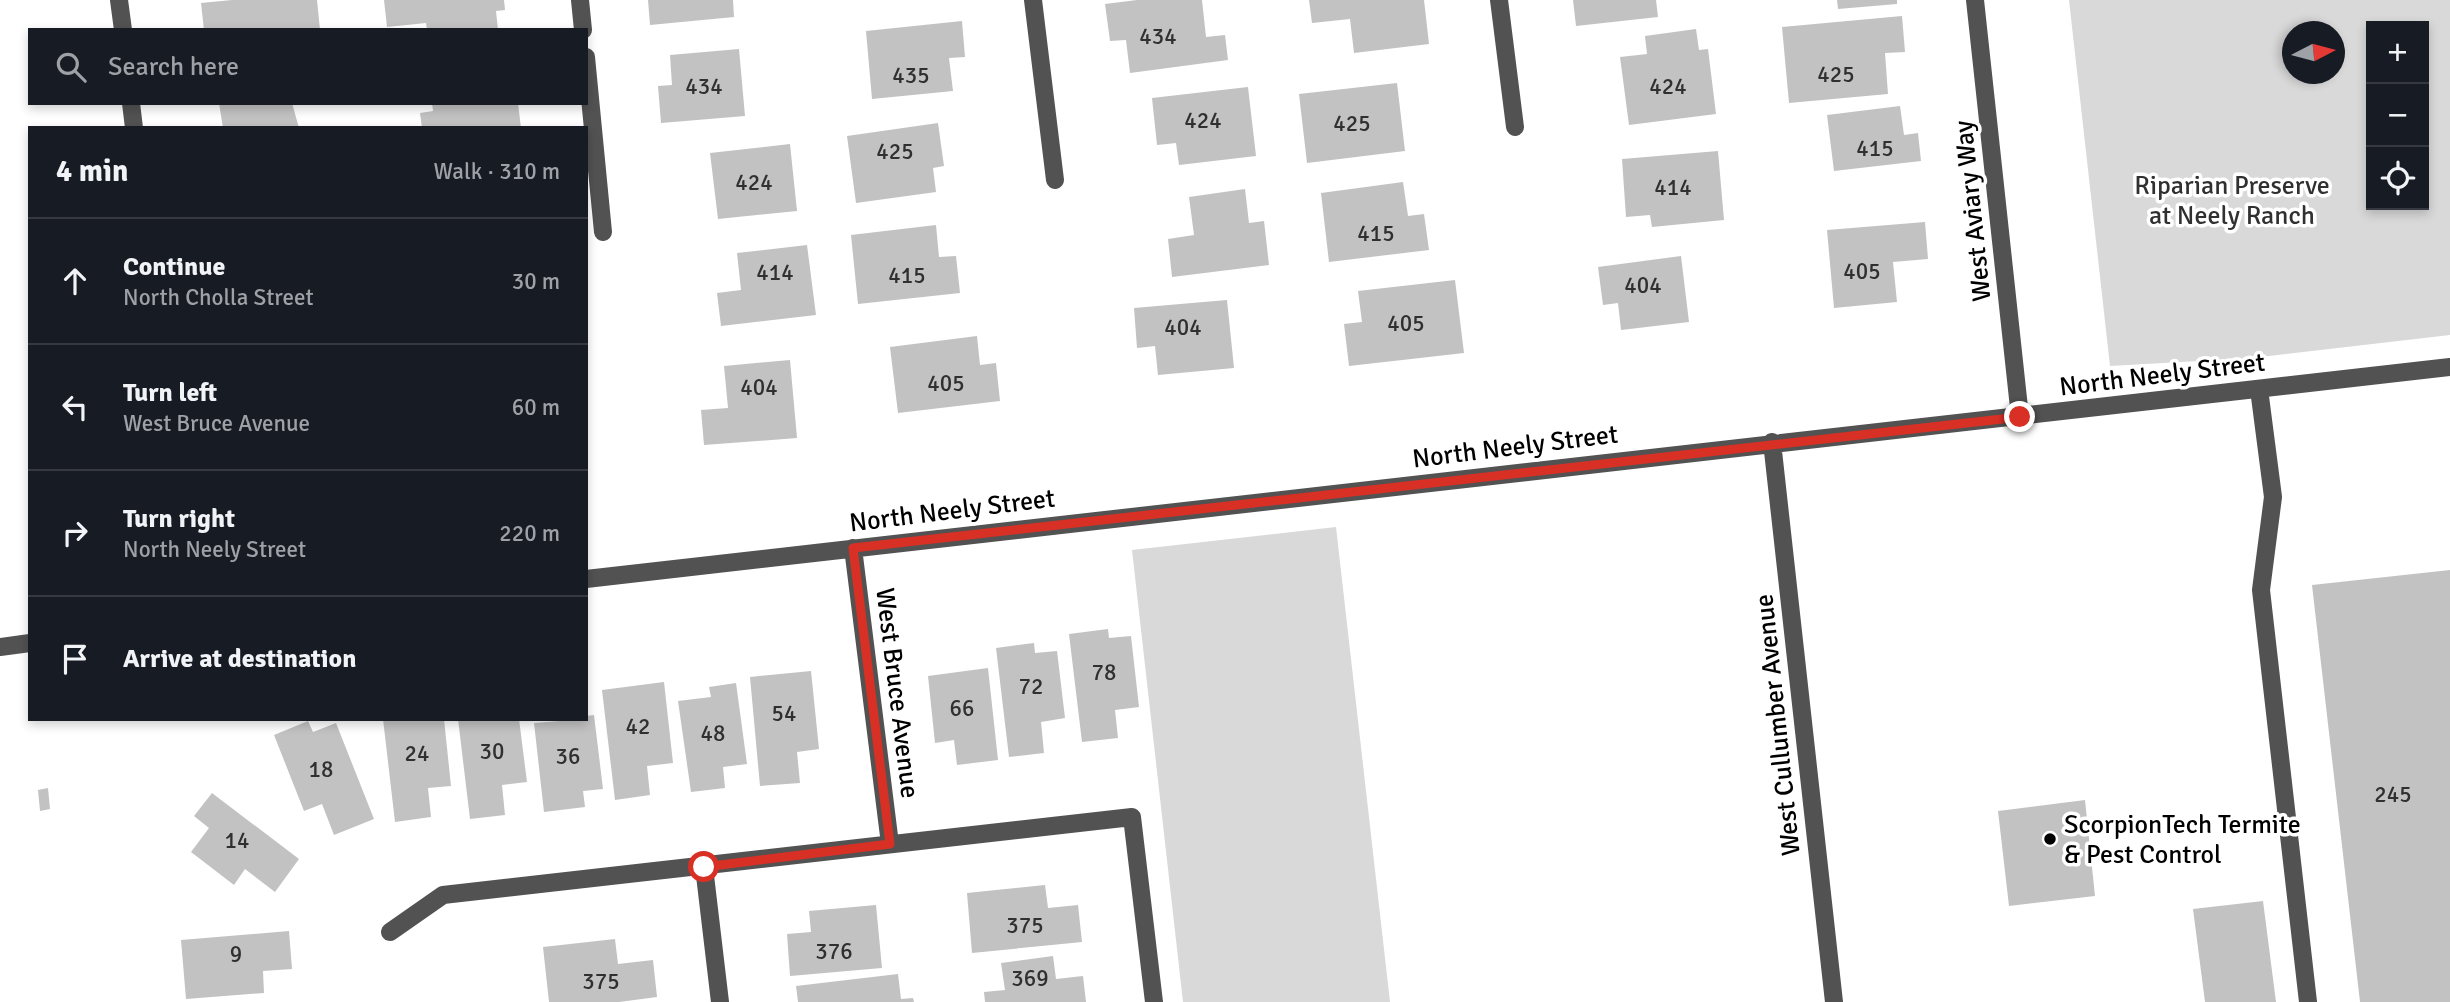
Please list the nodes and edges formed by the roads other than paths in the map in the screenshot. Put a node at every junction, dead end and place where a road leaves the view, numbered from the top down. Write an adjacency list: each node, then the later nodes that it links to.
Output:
1 (119, 0): 6 (street)
2 (580, 0): 7 (street)
3 (1033, 0): 12 (street)
4 (1499, 0): 11 (street)
5 (1975, 0): 16 (street, West Aviary Way)
6 (123, 28)
7 (583, 28)
8 (588, 78): 13 (street)
9 (131, 105): 10 (street)
10 (134, 126)
11 (1515, 127)
12 (1055, 180)
13 (603, 232)
14 (2450, 367): 15 (street, North Neely Street)
15 (2259, 389): 16 (street, North Neely Street); 28 (street)
16 (2020, 417): 17 (street, North Neely Street)
17 (1772, 442): 18 (street, North Neely Street); 27 (street, West Cullumber Avenue)
18 (853, 548): 19 (street, North Neely Street); 22 (street, West Bruce Avenue)
19 (588, 579)
20 (28, 643): 21 (street)
21 (0, 648)
22 (890, 844): 23 (street); 26 (street)
23 (704, 867): 24 (street); 25 (street)
24 (390, 933)
25 (720, 1002)
26 (1153, 1002)
27 (1834, 1002)
28 (2308, 1002)

